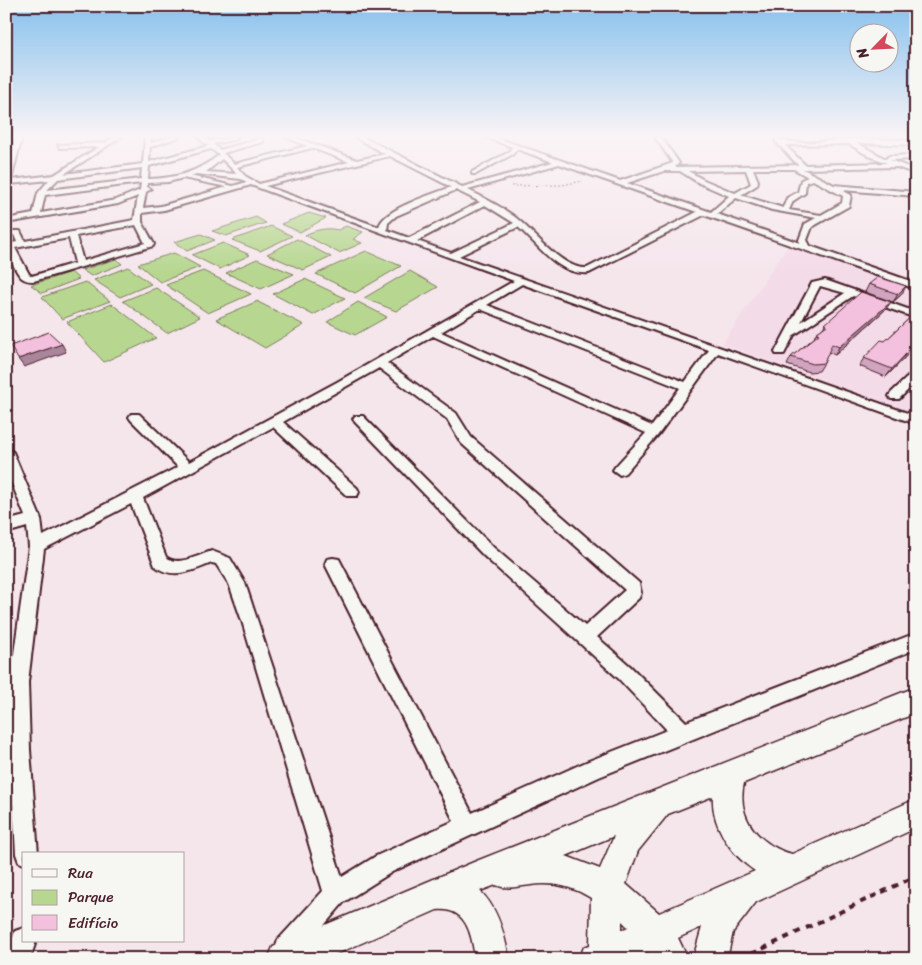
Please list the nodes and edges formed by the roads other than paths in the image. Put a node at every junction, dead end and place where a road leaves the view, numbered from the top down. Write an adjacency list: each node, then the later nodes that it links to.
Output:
1 (51, 182): 20 (street)
2 (135, 182): 20 (street)
3 (144, 182): 19 (street)
4 (163, 182): 19 (street)
5 (213, 182): 16 (street)
6 (251, 182): 16 (street); 35 (street)
7 (448, 182): 18 (street)
8 (488, 182): 18 (street)
9 (617, 182): 15 (street)
10 (623, 182): 15 (street)
11 (705, 182): 22 (street)
12 (755, 182): 22 (street)
13 (803, 182): 27 (street)
14 (822, 182): 17 (street)
15 (620, 183): 28 (street)
16 (236, 187): 26 (street)
17 (833, 187): 21 (street); 31 (street)
18 (460, 188): 25 (street); 35 (street)
19 (143, 190): 23 (street); 24 (street)
20 (42, 193): 30 (street)
21 (916, 194)
22 (736, 195): 27 (street); 29 (street)
23 (127, 199): 24 (street); 30 (street)
24 (140, 199): 26 (street)
25 (484, 202): 34 (street); 38 (street)
26 (138, 211): 33 (street)
27 (785, 211): 31 (street)
28 (703, 212): 29 (street); 34 (street)
29 (712, 215): 41 (street)
30 (37, 216): 32 (street)
31 (823, 218): 41 (street)
32 (6, 221)
33 (138, 222): 37 (street); 43 (street)
34 (519, 224): 42 (street)
35 (383, 230): 38 (street)
36 (6, 233): 39 (street)
37 (72, 235): 39 (street); 43 (street)
38 (410, 241): 42 (street)
39 (22, 244): 40 (street)
40 (8, 247): 43 (street)
41 (808, 248): 45 (street)
42 (452, 256): 44 (street)
43 (80, 265)
44 (520, 281): 47 (street); 51 (street)
45 (916, 286)
46 (853, 292): 48 (street); 50 (street); 50 (street)
47 (479, 305): 49 (street); 55 (street)
48 (916, 315)
49 (433, 332): 53 (street); 61 (street)
50 (790, 334): 52 (street)
51 (716, 348): 55 (street); 59 (street)
52 (780, 352)
53 (380, 363): 60 (street); 72 (street)
54 (916, 375): 56 (street)
55 (688, 388): 61 (street)
56 (895, 396)
57 (135, 416): 63 (street)
58 (359, 419): 72 (street)
59 (916, 420)
60 (275, 422): 63 (street); 66 (street)
61 (654, 432): 64 (street)
62 (6, 452): 65 (street)
63 (188, 469): 67 (street)
64 (620, 470)
65 (11, 478): 68 (street)
66 (352, 492)
67 (135, 497): 70 (street); 85 (street)
68 (34, 519): 69 (street); 70 (street)
69 (6, 527)
70 (37, 546): 80 (street)
71 (332, 564): 79 (street)
72 (584, 638): 75 (street)
73 (916, 641): 75 (street)
74 (916, 700): 76 (street)
75 (683, 733): 79 (street)
76 (732, 774): 77 (street); 81 (street)
77 (668, 800): 82 (street); 84 (street)
78 (916, 813): 81 (street)
79 (467, 825): 85 (street)
80 (27, 852)
81 (791, 869): 83 (street)
82 (474, 878): 84 (street); 86 (street)
83 (757, 884): 87 (street); 95 (street)
84 (608, 892): 87 (street); 89 (street)
85 (336, 894): 91 (street)
86 (435, 894): 92 (street); 93 (street)
87 (654, 932): 89 (street); 94 (street)
88 (23, 942): 90 (street)
89 (604, 957)
90 (18, 959)
91 (278, 959)
92 (285, 959)
93 (492, 959)
94 (671, 959)
95 (710, 959)

